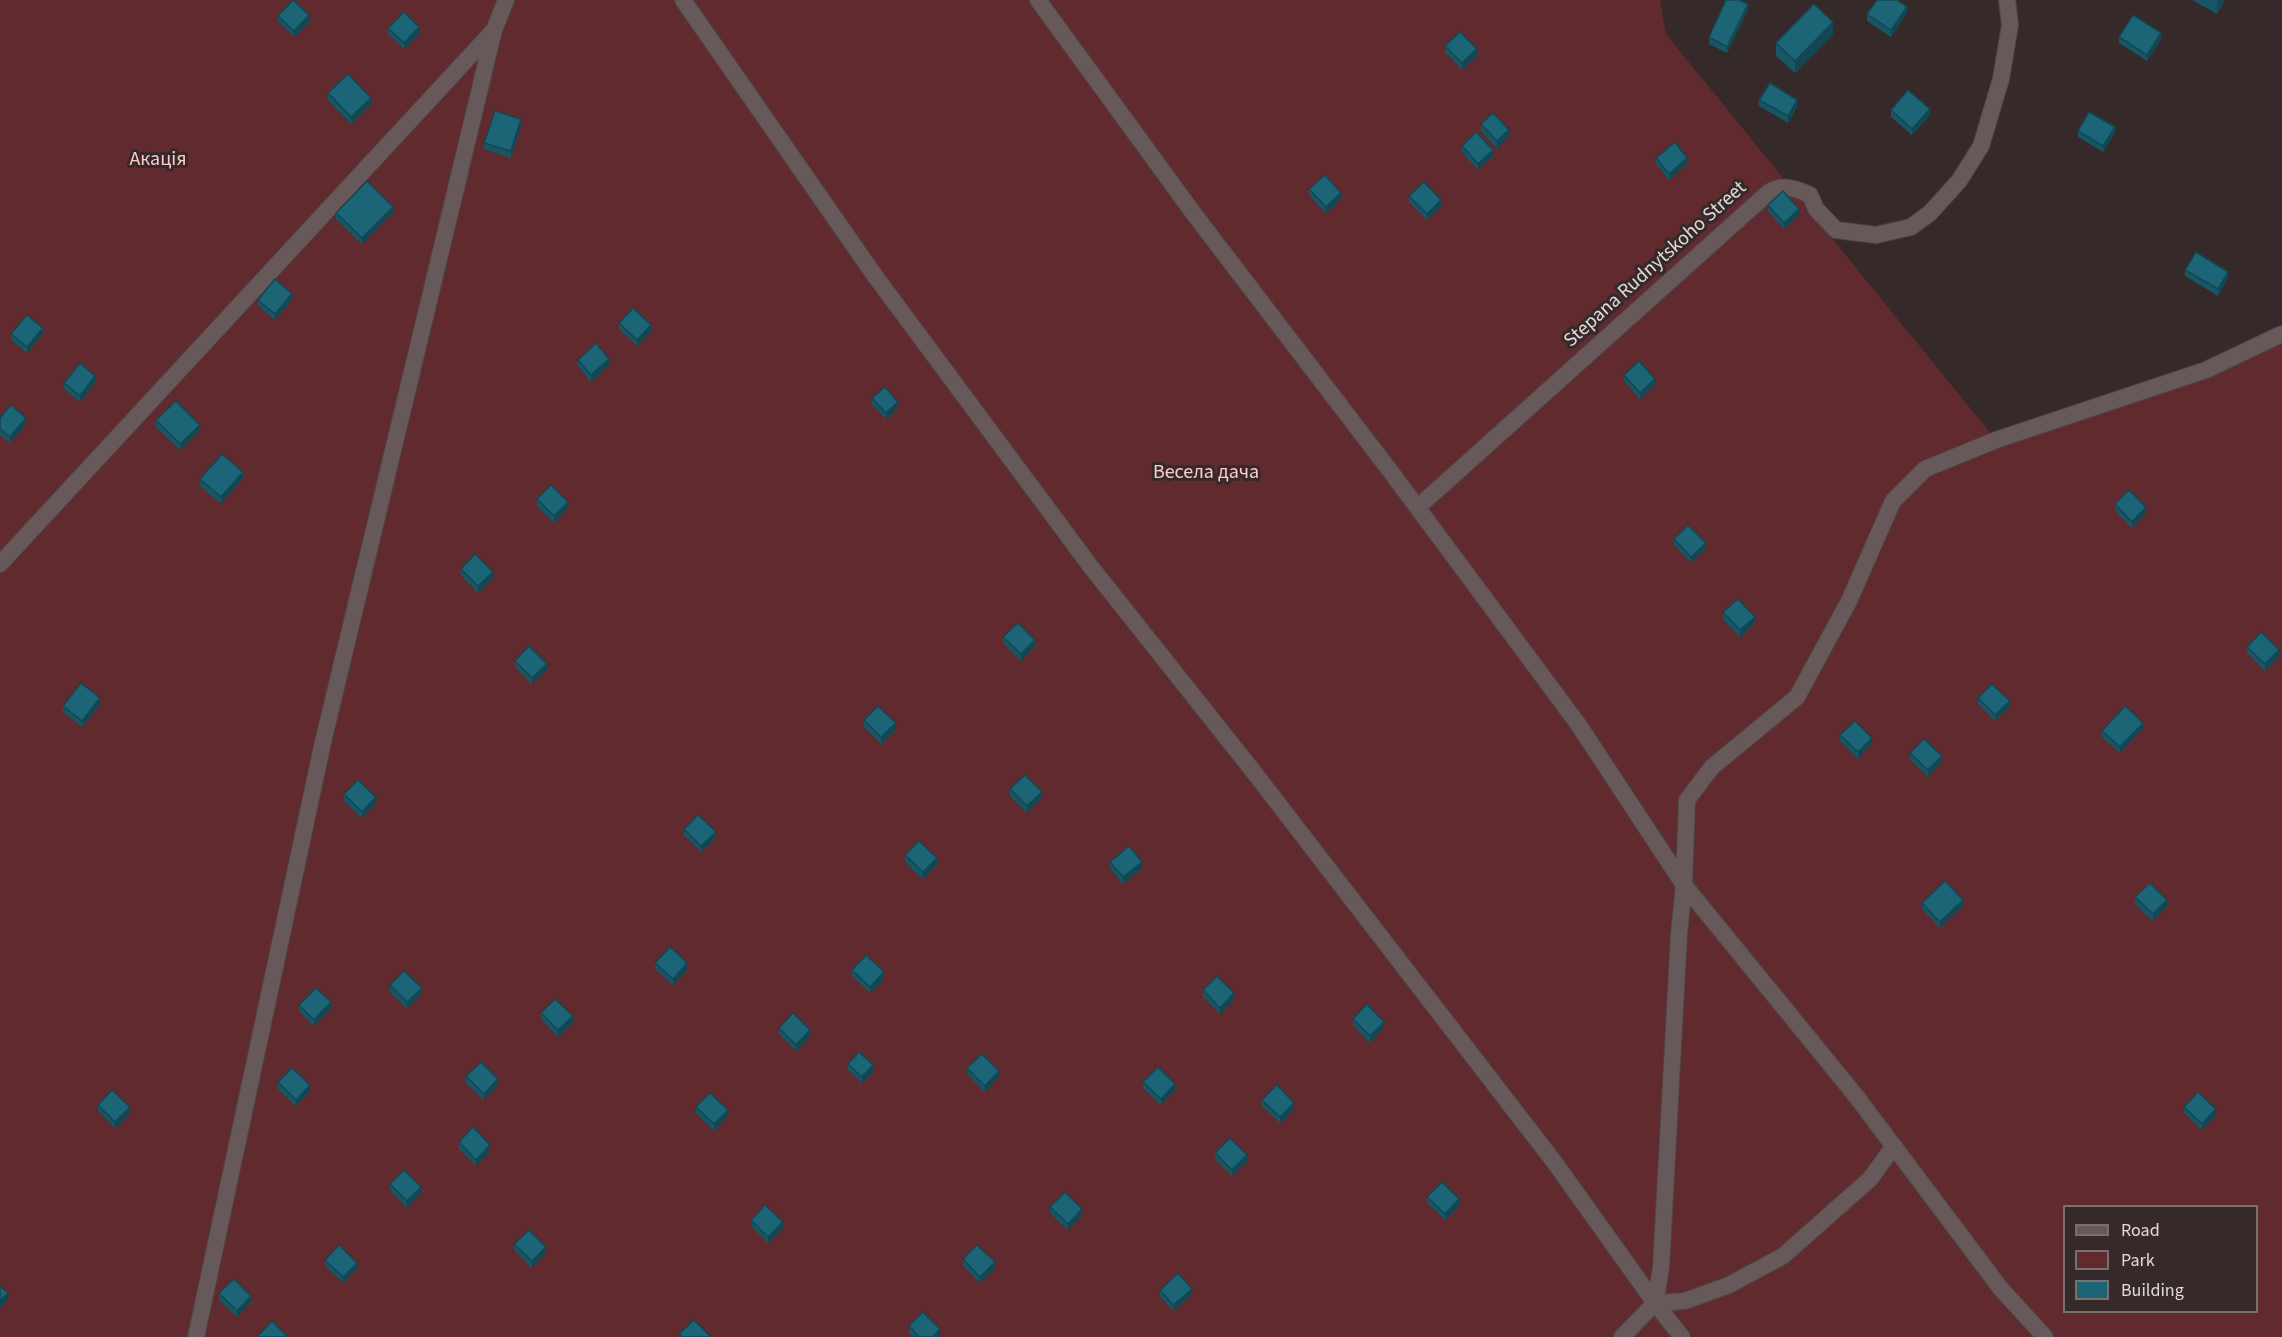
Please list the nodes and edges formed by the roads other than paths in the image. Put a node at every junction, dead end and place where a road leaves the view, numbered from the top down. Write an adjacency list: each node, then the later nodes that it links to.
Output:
1 (506, 0): 5 (street)
2 (683, 0): 11 (street)
3 (1038, 0): 7 (street)
4 (2007, 0): 7 (street, Stepana Rudnytskoho Street)
5 (494, 30): 8 (street); 12 (street)
6 (2282, 334): 9 (street)
7 (1418, 507): 9 (street)
8 (0, 564)
9 (1684, 885): 10 (street); 11 (street)
10 (1893, 1146): 11 (street); 15 (street)
11 (1655, 1303): 13 (street); 14 (street)
12 (196, 1337)
13 (1622, 1337)
14 (1682, 1337)
15 (2045, 1337)

